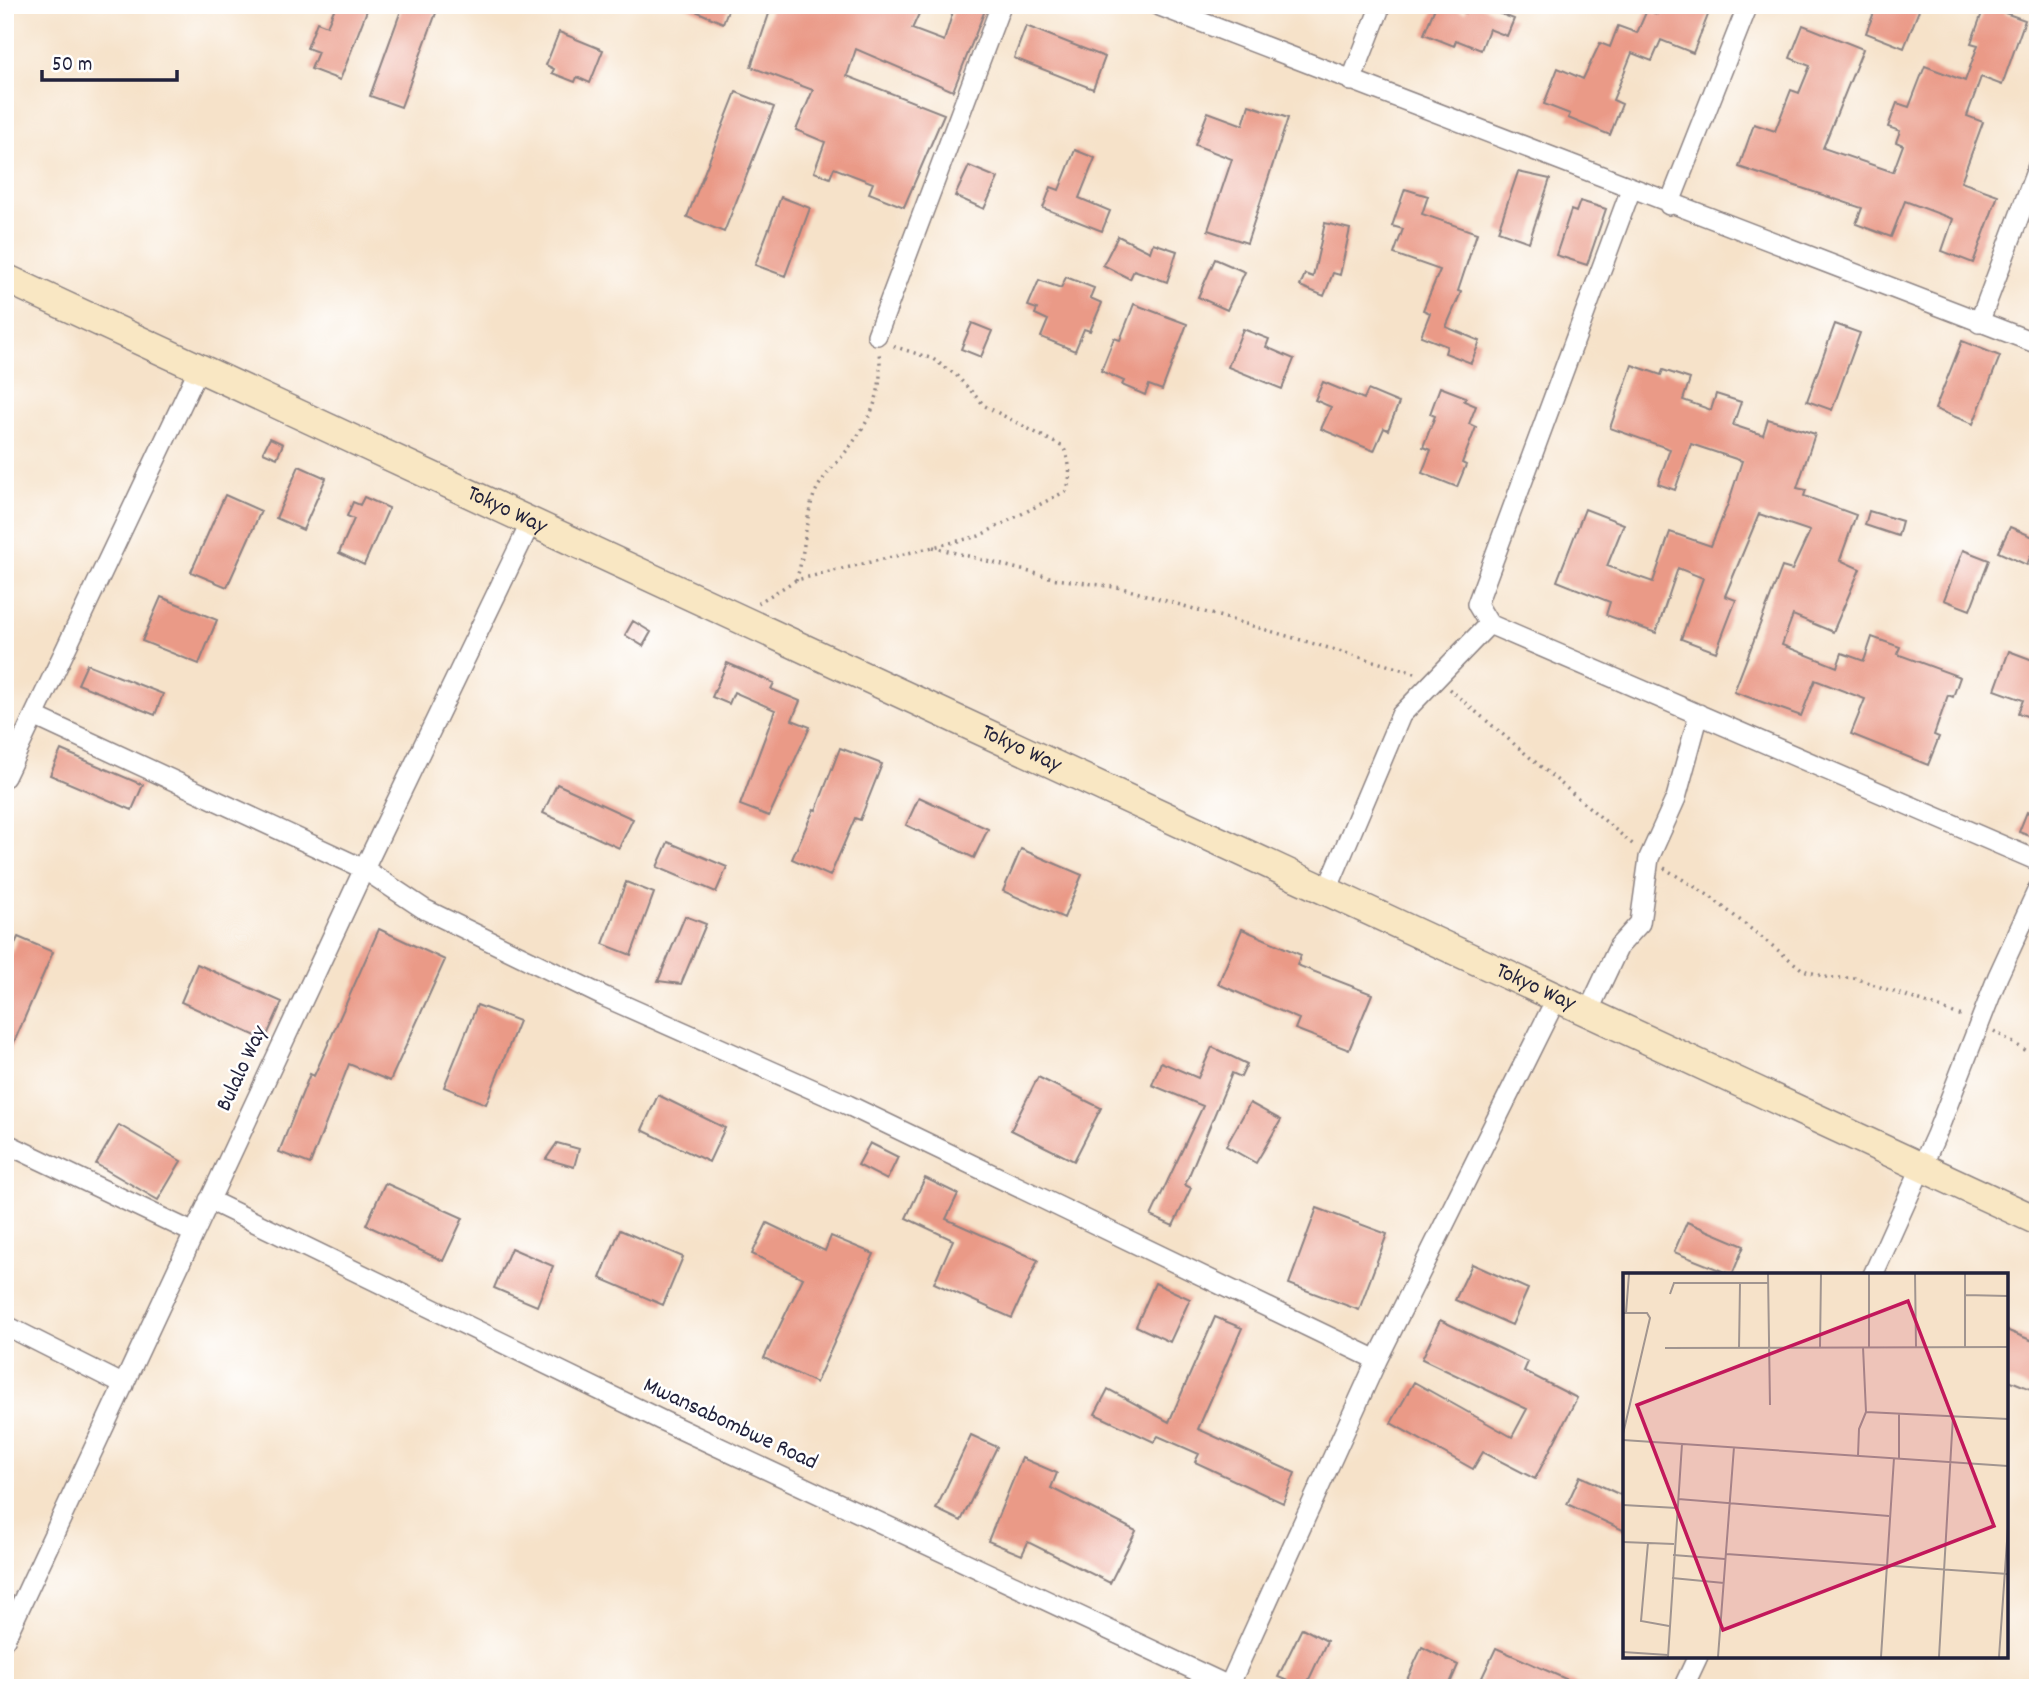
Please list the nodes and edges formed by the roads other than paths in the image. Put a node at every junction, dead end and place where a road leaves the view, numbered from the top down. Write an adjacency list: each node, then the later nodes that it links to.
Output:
1 (1002, 5): 11 (street)
2 (1157, 5): 5 (street)
3 (1381, 5): 5 (street)
4 (1748, 5): 8 (street)
5 (1351, 81): 7 (street)
6 (2038, 166): 10 (street)
7 (1632, 189): 8 (street); 15 (street)
8 (1669, 205): 10 (street)
9 (5, 278): 13 (street, Tokyo Way)
10 (1979, 323): 12 (street)
11 (878, 339)
12 (2038, 344)
13 (199, 368): 14 (street, Tokyo Way); 17 (street)
14 (531, 522): 20 (street, Bulalo Way); 22 (street, Tokyo Way)
15 (1489, 624): 16 (street); 22 (street)
16 (1699, 714): 19 (street); 24 (street)
17 (34, 716): 18 (street); 20 (street)
18 (5, 776)
19 (2038, 861)
20 (364, 869): 27 (street, Bulalo Way); 32 (street)
21 (2038, 888): 26 (street)
22 (1327, 890): 23 (street, Tokyo Way)
23 (1557, 997): 24 (street, Tokyo Way); 32 (street)
24 (1588, 1012): 26 (street, Tokyo Way)
25 (5, 1143): 29 (street)
26 (1920, 1167): 28 (street, Tokyo Way); 30 (street)
27 (209, 1200): 29 (street, Bulalo Way); 36 (street, Mwansabombwe Road)
28 (2038, 1221)
29 (194, 1233): 33 (street, Bulalo Way)
30 (1874, 1273)
31 (5, 1325): 33 (street)
32 (1377, 1360): 36 (street)
33 (124, 1385): 34 (street, Bulalo Way)
34 (5, 1639)
35 (1697, 1658): 37 (street)
36 (1230, 1687)
37 (1683, 1688)

